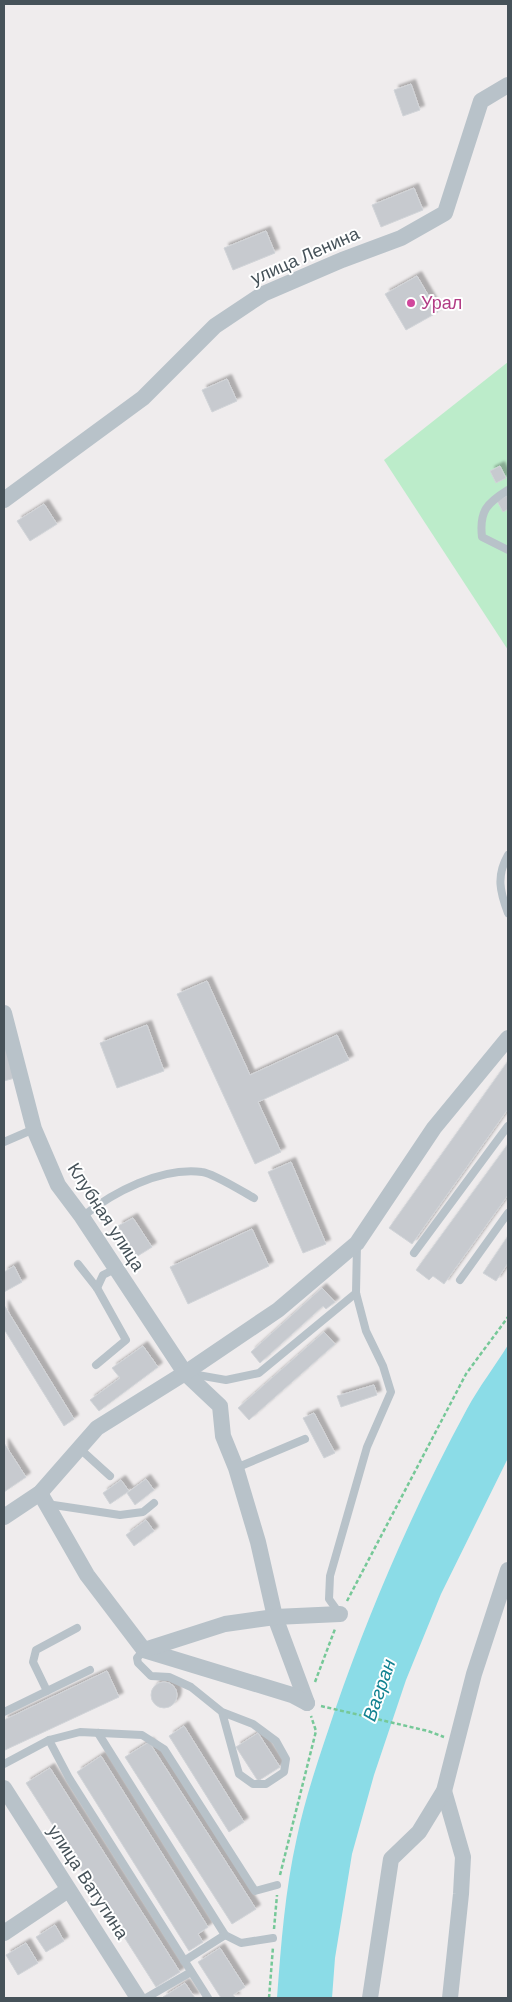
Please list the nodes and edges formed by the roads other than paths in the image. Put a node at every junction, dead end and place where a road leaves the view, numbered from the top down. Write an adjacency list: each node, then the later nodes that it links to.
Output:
1 (508, 86): 3 (street, улица Ленина)
2 (508, 490): 4 (lane)
3 (4, 500)
4 (508, 550)
5 (508, 855): 6 (lane)
6 (508, 913)
7 (4, 1013): 10 (street, Клубная улица)
8 (508, 1038): 15 (street)
9 (508, 1126): 16 (lane)
10 (34, 1130): 11 (lane); 14 (street, Клубная улица)
11 (4, 1142)
12 (254, 1198): 14 (lane)
13 (508, 1213): 19 (lane)
14 (82, 1217): 18 (street, Клубная улица)
15 (357, 1243): 21 (lane); 23 (street)
16 (414, 1253)
17 (78, 1264): 20 (lane)
18 (115, 1269): 20 (lane); 23 (street, Клубная улица)
19 (460, 1280)
20 (97, 1288): 22 (lane)
21 (356, 1293): 23 (lane); 32 (lane)
22 (96, 1365)
23 (185, 1373): 25 (street); 26 (street, Клубная улица)
24 (305, 1439): 26 (lane)
25 (79, 1448): 27 (lane); 28 (street)
26 (236, 1468): 33 (street, Клубная улица)
27 (110, 1476)
28 (43, 1498): 29 (lane); 30 (street); 35 (street)
29 (154, 1503)
30 (4, 1517)
31 (508, 1570): 44 (street)
32 (340, 1614): 33 (street)
33 (275, 1617): 35 (street); 35 (street, Клубная улица)
34 (77, 1628): 37 (lane)
35 (144, 1650): 39 (lane)
36 (90, 1670): 37 (lane)
37 (47, 1691): 38 (lane)
38 (4, 1712)
39 (222, 1712): 39 (lane)
40 (98, 1733): 41 (lane); 45 (lane); 48 (lane)
41 (49, 1740): 42 (lane); 50 (lane)
42 (4, 1764)
43 (4, 1788): 46 (street, улица Ватутина)
44 (444, 1790): 55 (street); 56 (street)
45 (277, 1885)
46 (68, 1890): 47 (street); 52 (street, улица Ватутина)
47 (4, 1933)
48 (225, 1935): 49 (lane); 50 (lane)
49 (273, 1938)
50 (184, 1961): 51 (lane)
51 (191, 1972): 53 (lane); 54 (lane)
52 (138, 1998)
53 (146, 1998)
54 (208, 1998)
55 (370, 1998)
56 (450, 1998)

